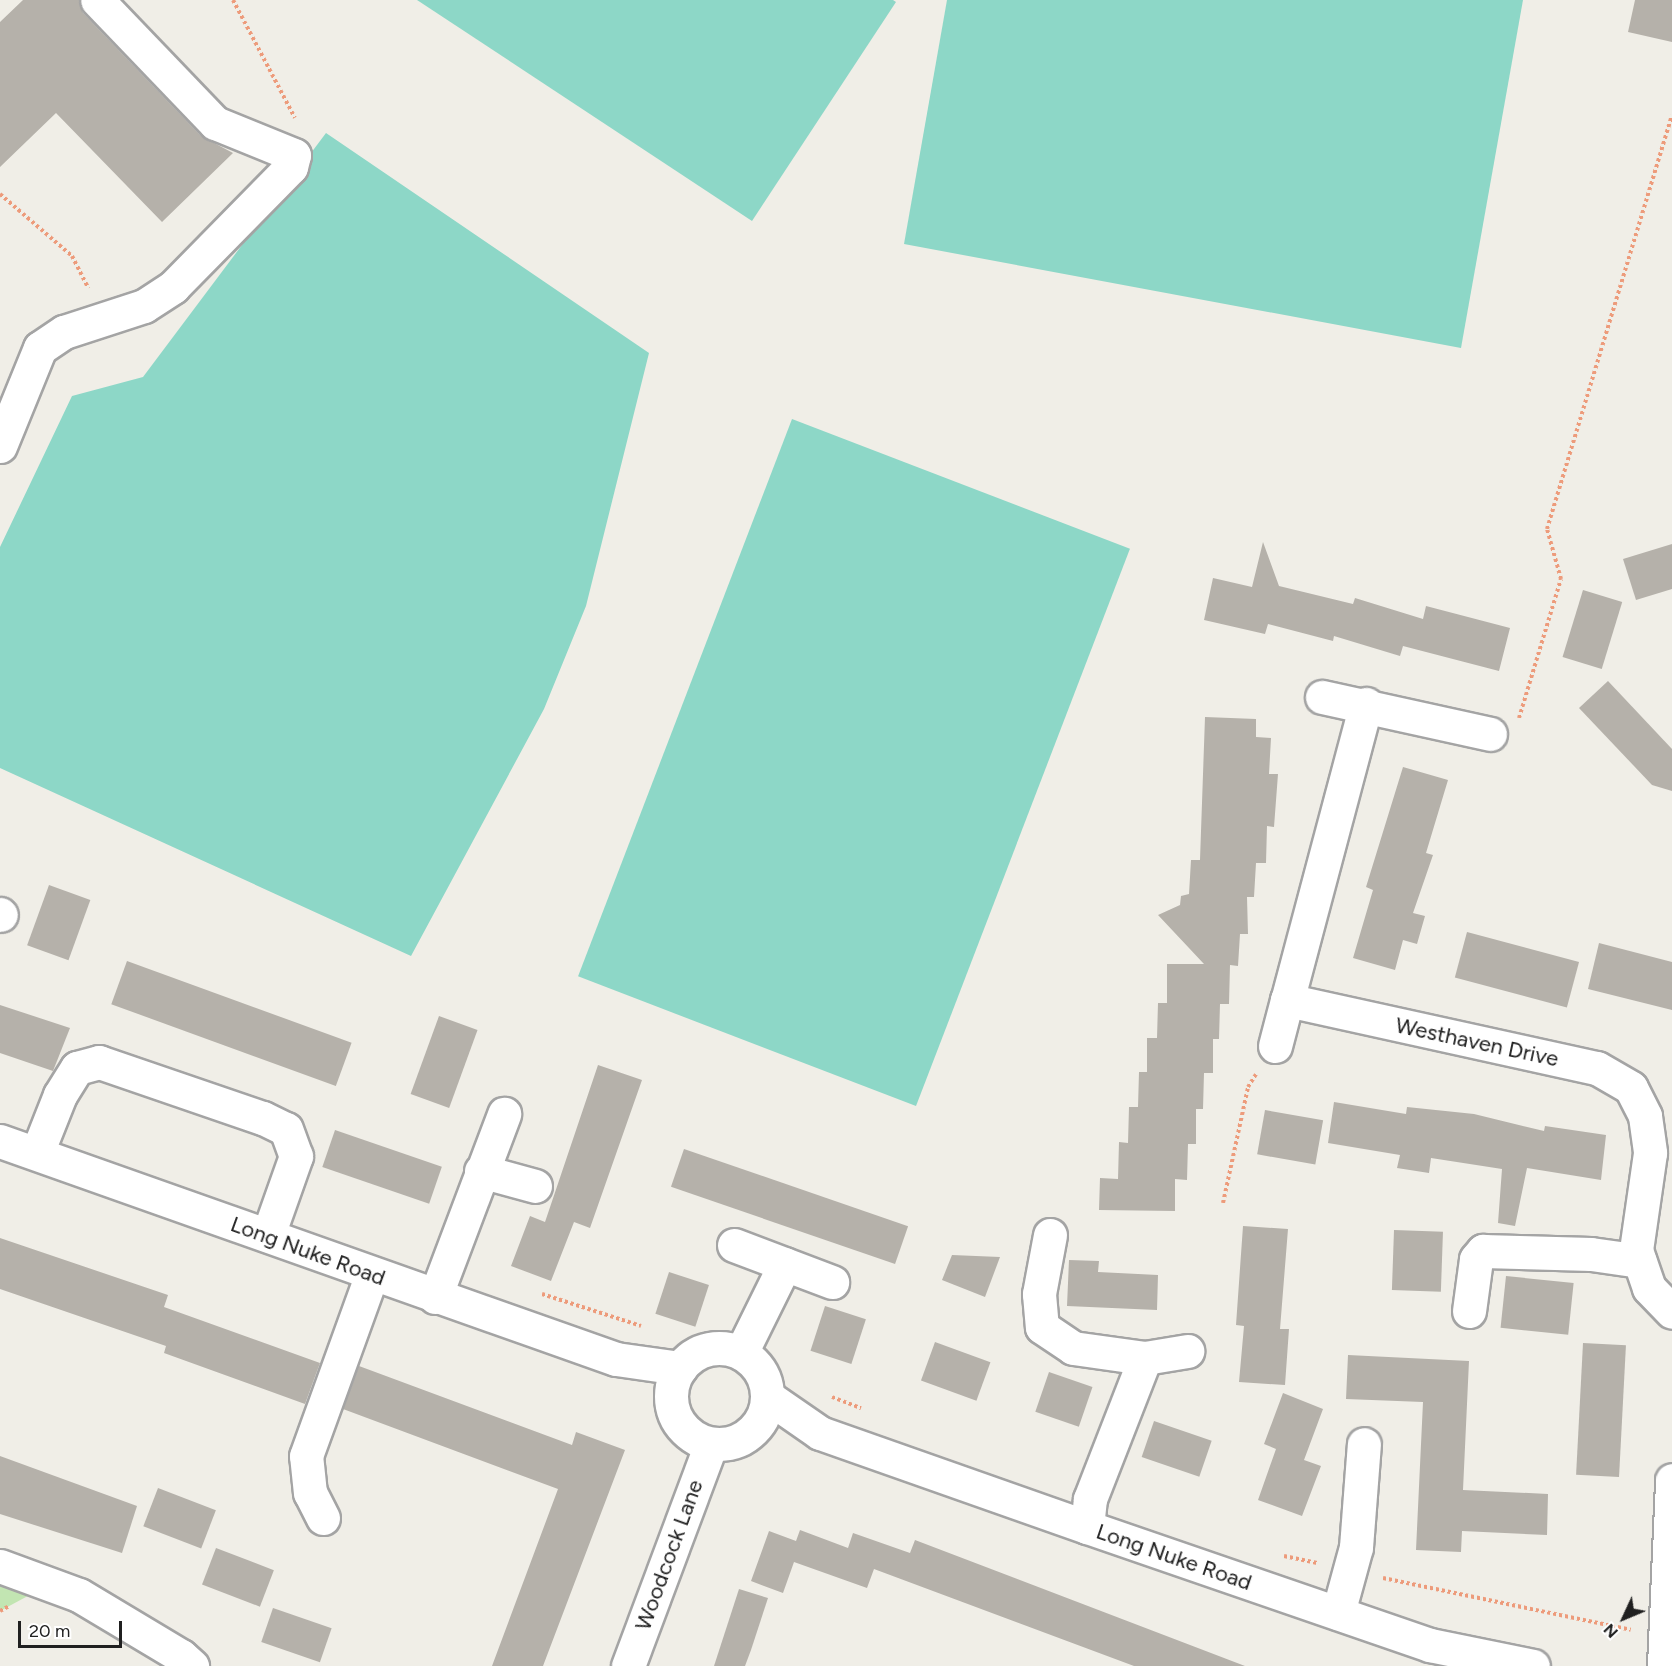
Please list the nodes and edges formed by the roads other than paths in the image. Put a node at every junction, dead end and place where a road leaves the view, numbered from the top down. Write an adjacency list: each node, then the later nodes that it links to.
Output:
1 (98, 0): 2 (street)
2 (0, 446)
3 (1322, 697): 4 (street)
4 (1366, 704): 5 (street); 6 (street)
5 (1490, 735)
6 (1287, 1000): 7 (street); 16 (street, Westhaven Drive)
7 (1275, 1046)
8 (504, 1114): 11 (street)
9 (0, 1141): 10 (street, Long Nuke Road)
10 (38, 1154): 13 (street, Long Nuke Road); 13 (street)
11 (481, 1171): 12 (street); 20 (street)
12 (535, 1186)
13 (268, 1235): 18 (street, Long Nuke Road)
14 (1050, 1235): 25 (street)
15 (734, 1245): 17 (street)
16 (1640, 1261): 21 (street); 22 (street)
17 (785, 1264): 19 (street); 24 (street)
18 (372, 1274): 20 (street, Long Nuke Road); 35 (street)
19 (832, 1282)
20 (435, 1297): 26 (street, Long Nuke Road)
21 (1469, 1311)
22 (1672, 1312)
23 (1187, 1351): 25 (street)
24 (741, 1353): 27 (street); 28 (street)
25 (1145, 1358): 36 (street)
26 (616, 1359): 27 (street, Long Nuke Road); 29 (street, Long Nuke Road)
27 (680, 1368): 29 (street)
28 (768, 1397): 30 (street); 31 (street, Long Nuke Road)
29 (672, 1403): 32 (street, Long Nuke Road)
30 (752, 1432): 31 (street, Long Nuke Road); 32 (street, Long Nuke Road)
31 (820, 1433): 36 (street, Long Nuke Road)
32 (711, 1444): 41 (street, Woodcock Lane)
33 (1364, 1444): 38 (street)
34 (1672, 1480): 39 (street)
35 (324, 1518)
36 (1087, 1527): 38 (street, Long Nuke Road)
37 (0, 1566): 40 (street)
38 (1338, 1612): 42 (street, Long Nuke Road)
39 (1666, 1652)
40 (192, 1666)
41 (628, 1666)
42 (1533, 1666)

